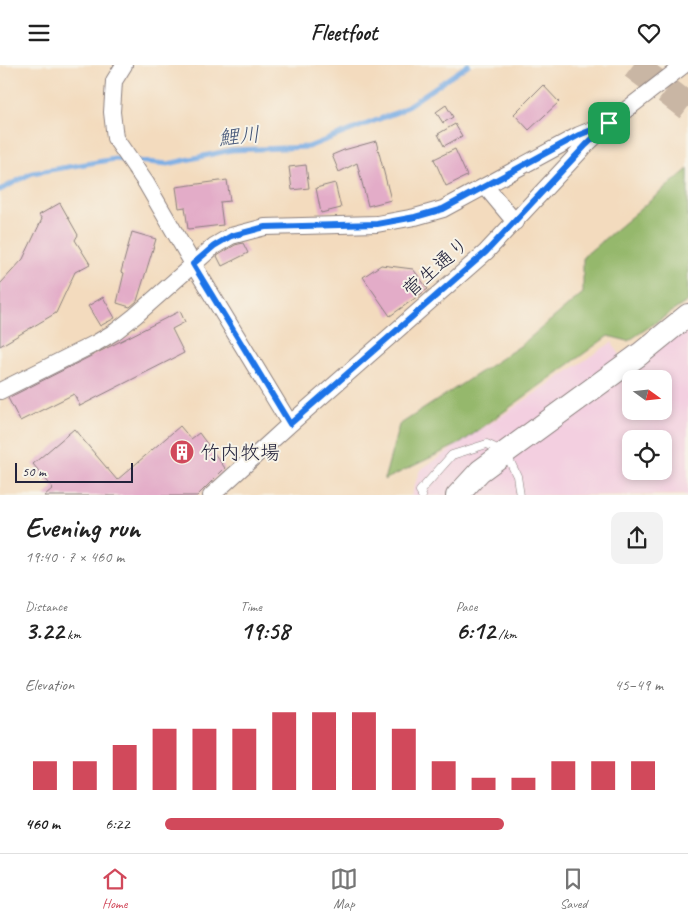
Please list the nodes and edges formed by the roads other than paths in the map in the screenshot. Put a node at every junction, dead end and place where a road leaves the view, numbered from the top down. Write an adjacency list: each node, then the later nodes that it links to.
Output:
1 (124, 65): 6 (street)
2 (684, 65): 3 (street, 菅生通り)
3 (609, 123): 4 (street); 5 (street, 菅生通り)
4 (485, 186): 5 (street); 6 (street)
5 (515, 222): 9 (street, 菅生通り)
6 (193, 264): 8 (street); 9 (street)
7 (688, 315): 10 (street)
8 (0, 391)
9 (290, 424): 11 (street, 菅生通り)
10 (506, 453): 12 (lane); 13 (street); 14 (lane)
11 (211, 495)
12 (422, 495)
13 (457, 495)
14 (520, 495)

